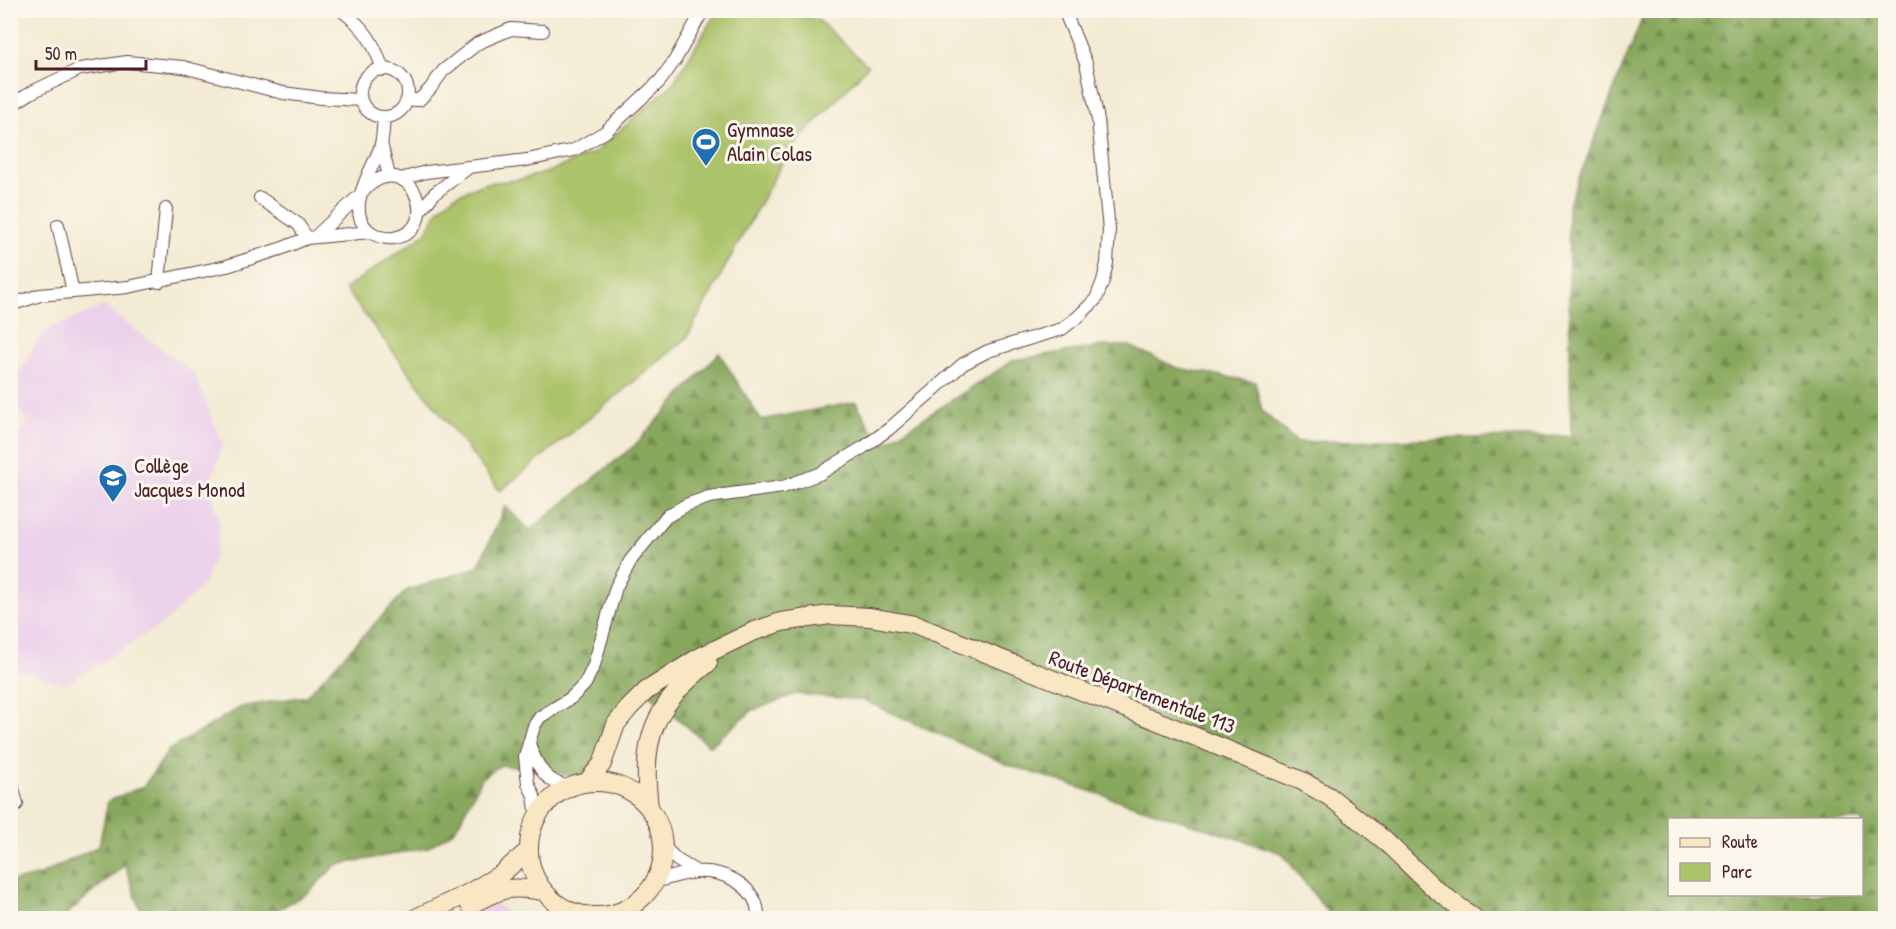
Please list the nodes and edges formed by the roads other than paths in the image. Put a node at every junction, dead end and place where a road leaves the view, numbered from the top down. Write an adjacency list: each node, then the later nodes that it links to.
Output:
1 (341, 10): 5 (street)
2 (703, 10): 11 (street)
3 (1064, 10): 24 (street)
4 (543, 31): 7 (street)
5 (384, 70): 6 (street); 7 (street)
6 (361, 100): 8 (street); 9 (street)
7 (407, 100): 9 (street)
8 (10, 106)
9 (384, 117): 10 (street)
10 (381, 143): 12 (street); 13 (street)
11 (469, 167): 12 (street); 16 (street)
12 (395, 178): 13 (street); 16 (street)
13 (362, 192): 18 (street); 19 (street)
14 (260, 198): 19 (street)
15 (166, 209): 20 (street)
16 (419, 212): 18 (street)
17 (58, 225): 21 (street)
18 (370, 232): 19 (street)
19 (311, 237): 20 (street)
20 (159, 282): 21 (street)
21 (73, 292): 22 (street)
22 (10, 305)
23 (752, 632): 26 (main road, Route Départementale 113); 28 (main road, Route Départementale 113); 40 (main road, Route Départementale 113)
24 (528, 742): 26 (street); 29 (street)
25 (10, 778): 27 (street)
26 (579, 784): 28 (main road); 29 (main road)
27 (17, 804)
28 (649, 807): 30 (main road)
29 (537, 817): 31 (main road)
30 (663, 847): 32 (street); 33 (main road)
31 (528, 851): 34 (main road); 37 (main road)
32 (697, 872): 33 (street); 39 (street)
33 (655, 882): 36 (main road)
34 (542, 891): 35 (main road); 38 (main road)
35 (567, 914): 36 (main road)
36 (620, 915)
37 (416, 918)
38 (444, 918)
39 (758, 918)
40 (1473, 918)

